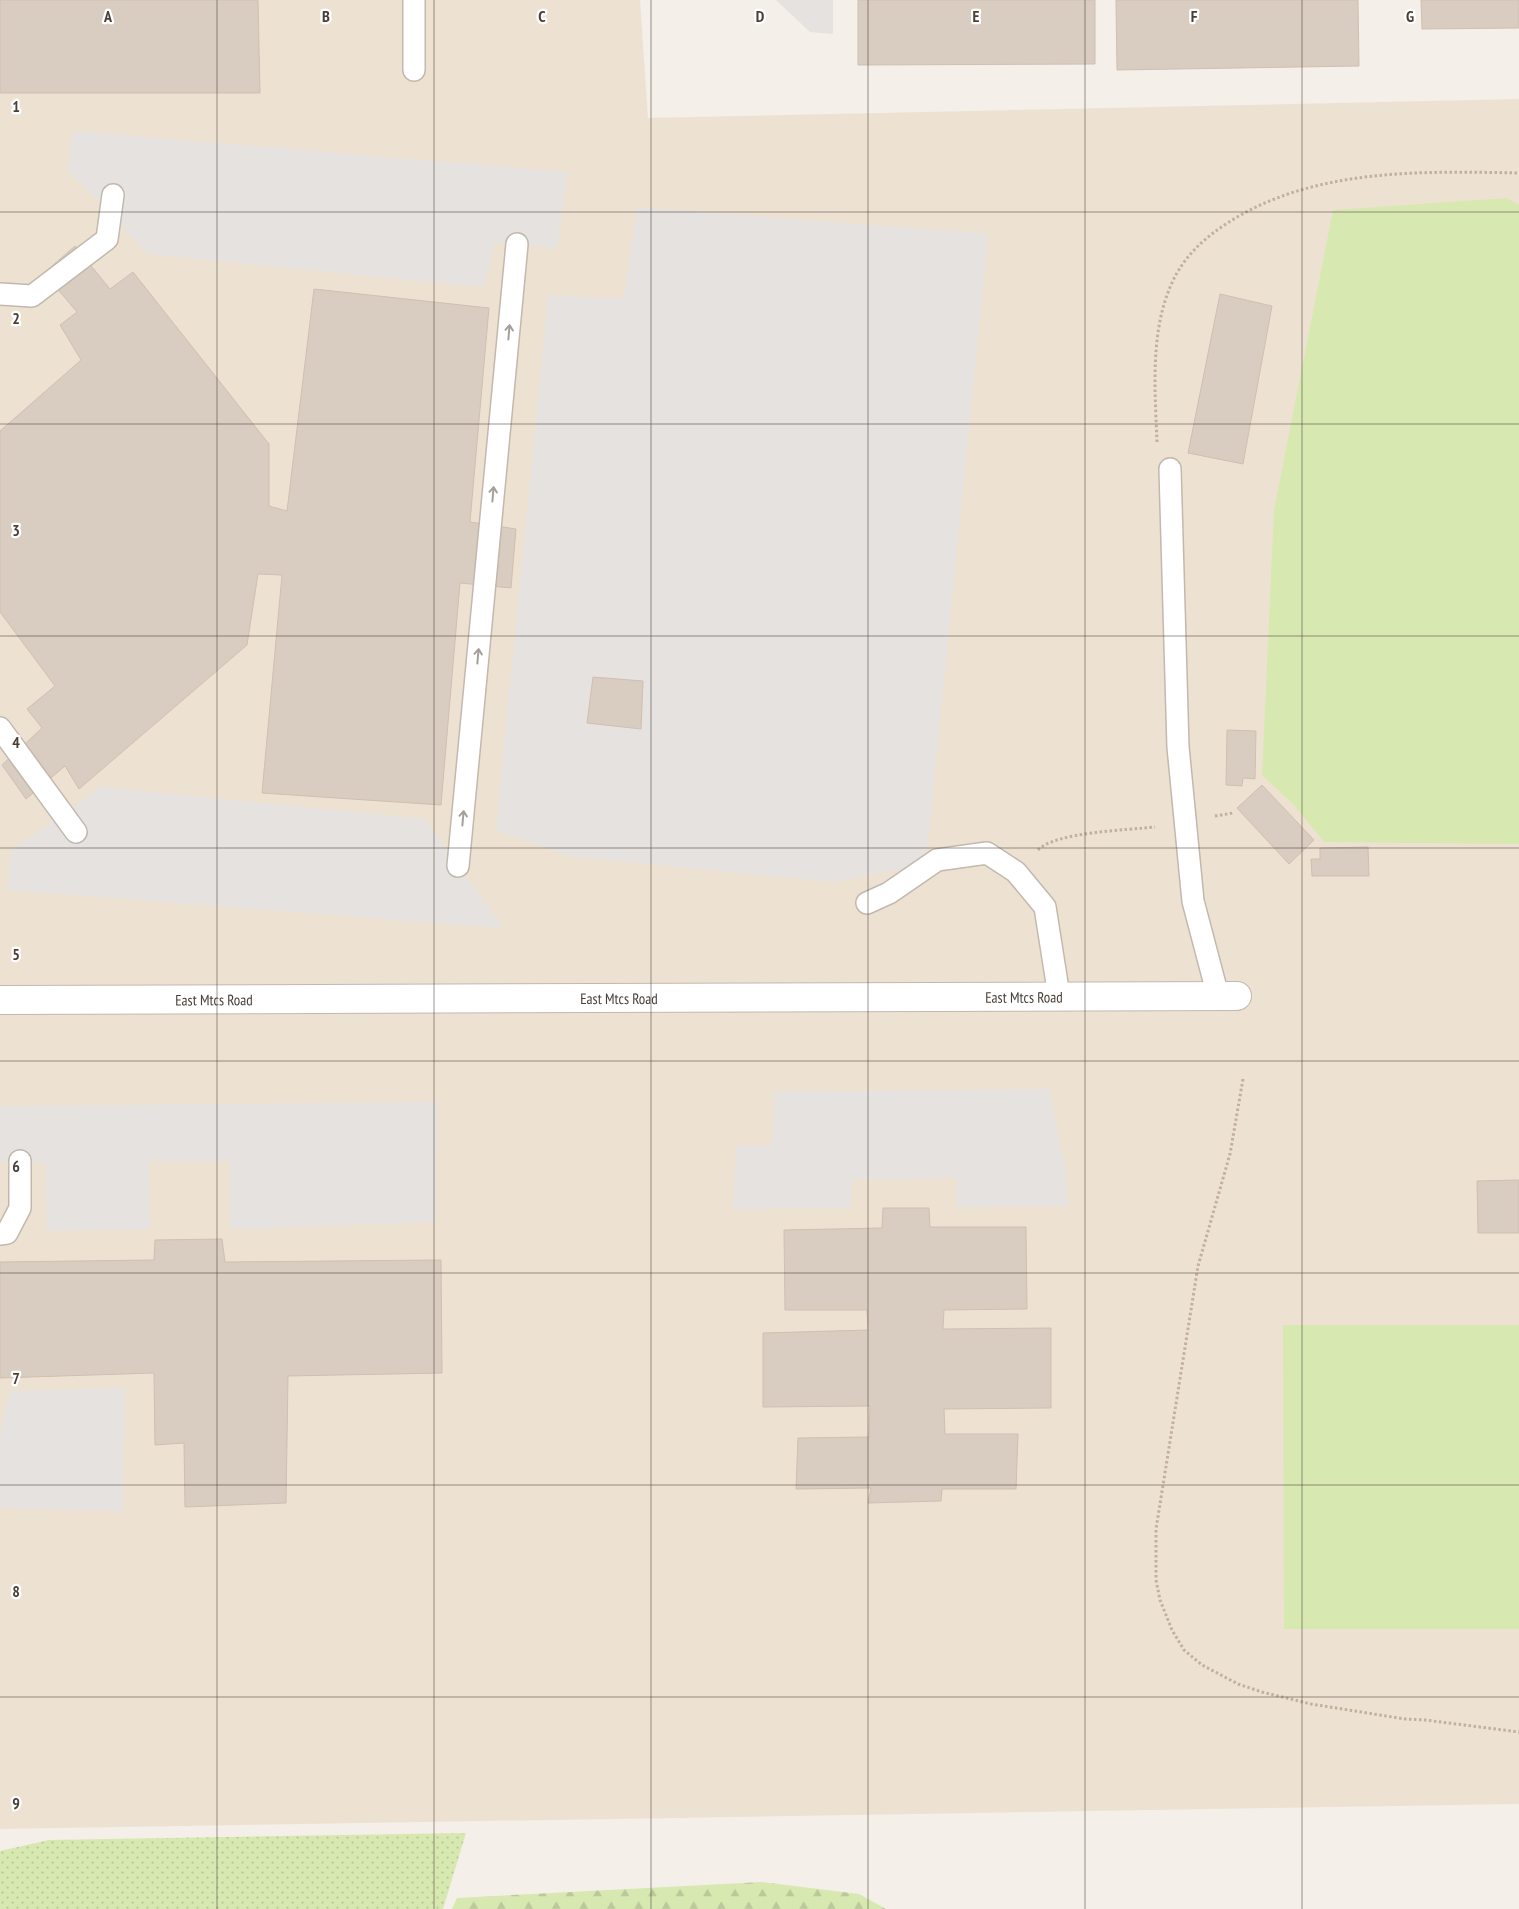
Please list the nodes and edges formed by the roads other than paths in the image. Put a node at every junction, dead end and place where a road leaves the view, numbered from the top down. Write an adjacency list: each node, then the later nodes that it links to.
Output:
1 (414, 0): 2 (lane)
2 (414, 70)
3 (113, 195): 5 (lane)
4 (517, 244): 9 (lane, one-way to 4)
5 (0, 294)
6 (1170, 469): 12 (lane)
7 (0, 728): 8 (lane)
8 (76, 832)
9 (458, 866)
10 (867, 903): 11 (lane)
11 (1059, 996): 12 (street, East Mtcs Road); 13 (street, East Mtcs Road)
12 (1228, 996)
13 (0, 1000)
14 (20, 1161): 15 (lane)
15 (0, 1234)

